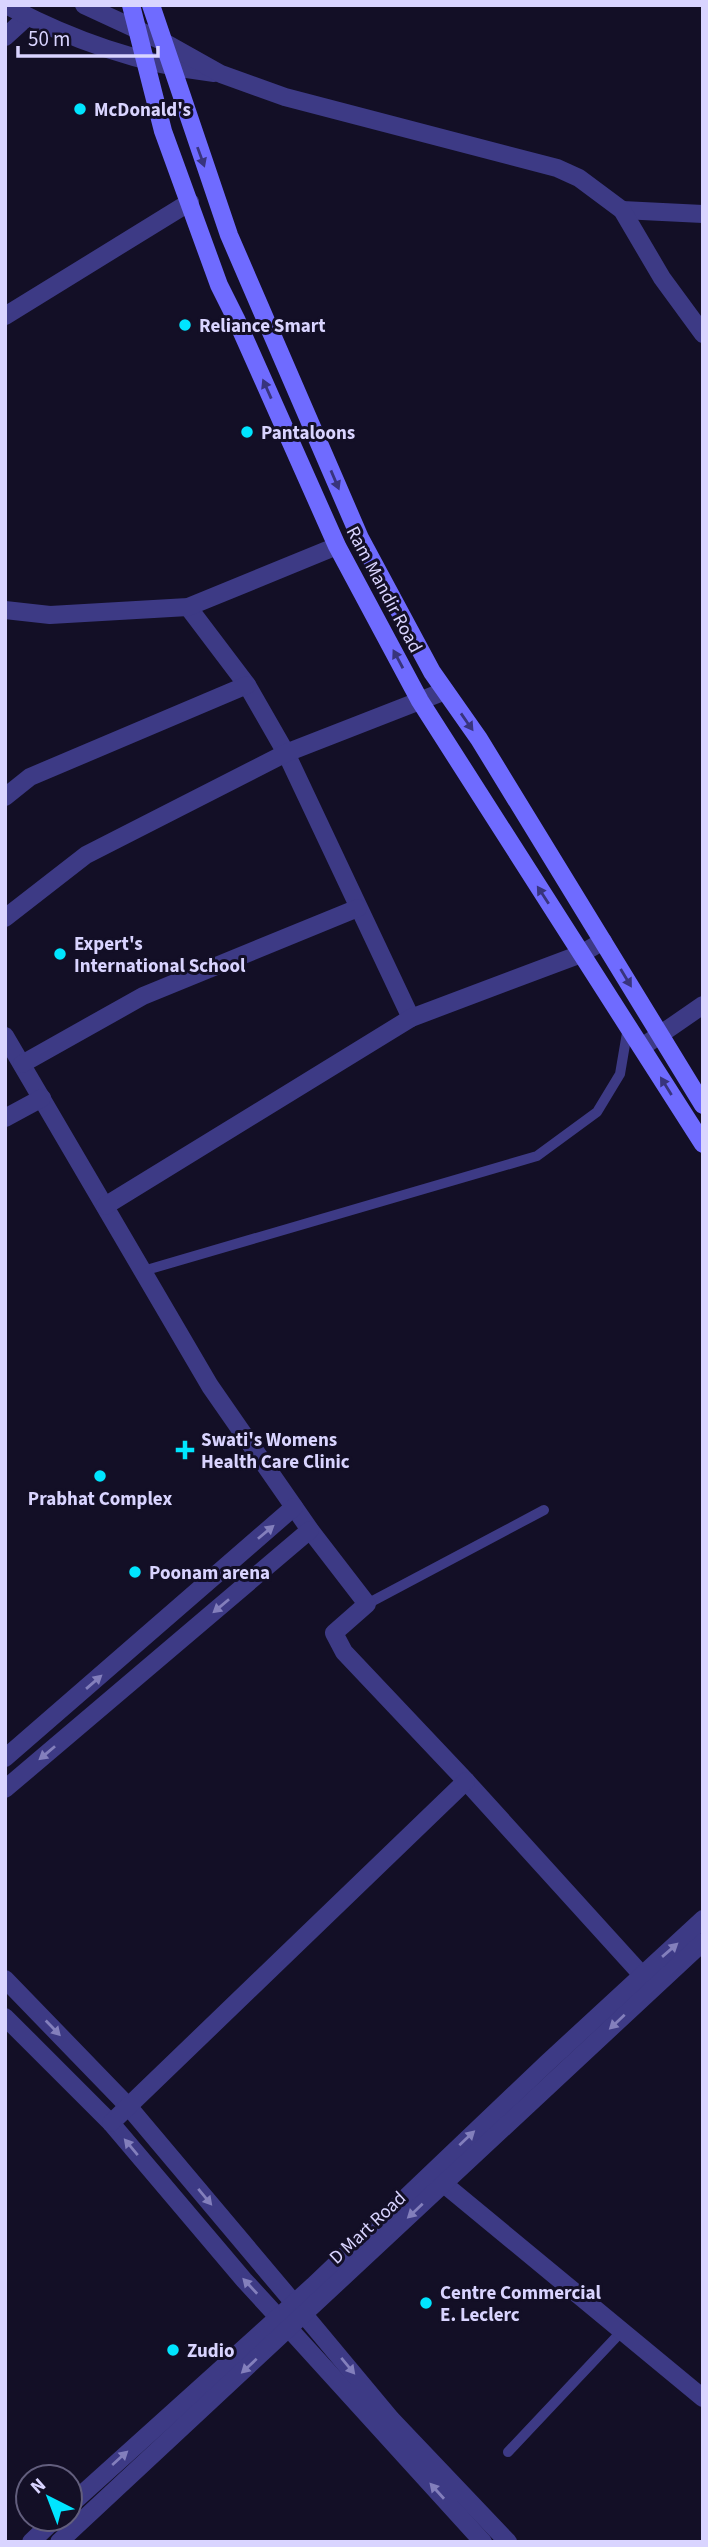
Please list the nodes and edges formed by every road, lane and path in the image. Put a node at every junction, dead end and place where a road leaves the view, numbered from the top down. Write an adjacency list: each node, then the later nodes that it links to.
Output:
1 (6, 5): 5 (street)
2 (84, 5): 6 (street)
3 (131, 5): 6 (main road, Ram Mandir Road)
4 (151, 5): 8 (main road)
5 (27, 17): 7 (street); 9 (street)
6 (137, 29): 8 (street); 9 (main road, Ram Mandir Road)
7 (5, 37)
8 (164, 42): 10 (main road); 11 (street)
9 (144, 59): 10 (street); 12 (main road, Ram Mandir Road)
10 (174, 68): 11 (street); 21 (main road, one-way to 21)
11 (220, 74): 13 (street)
12 (190, 202): 15 (street); 17 (main road, Ram Mandir Road, one-way to 12)
13 (622, 210): 14 (street); 16 (street)
14 (703, 214)
15 (5, 316)
16 (703, 334)
17 (337, 546): 18 (street); 22 (main road, Ram Mandir Road, one-way to 17)
18 (188, 607): 19 (street); 20 (street)
19 (5, 610)
20 (247, 685): 23 (street); 24 (street)
21 (445, 691): 22 (street); 27 (main road, one-way to 27)
22 (420, 702): 23 (street); 28 (main road, Ram Mandir Road, one-way to 22)
23 (286, 753): 25 (street); 26 (street)
24 (5, 797)
25 (358, 908): 30 (street); 35 (street)
26 (5, 918)
27 (603, 941): 28 (street); 32 (main road, one-way to 32)
28 (581, 954): 30 (street); 31 (main road, Ram Mandir Road)
29 (703, 1005): 32 (street)
30 (411, 1018): 40 (street)
31 (628, 1027): 34 (main road, Ram Mandir Road); 41 (lane)
32 (660, 1035): 34 (street); 37 (main road)
33 (5, 1036): 35 (street)
34 (642, 1047): 39 (main road, Ram Mandir Road, one-way to 34)
35 (22, 1064): 36 (street)
36 (42, 1098): 38 (street); 40 (street)
37 (703, 1105)
38 (5, 1118)
39 (703, 1143)
40 (105, 1206): 41 (street)
41 (143, 1271): 42 (street)
42 (295, 1507): 44 (street); 46 (street, one-way to 42)
43 (544, 1510): 45 (lane)
44 (310, 1530): 45 (street); 48 (street, one-way to 48)
45 (367, 1604): 47 (street)
46 (5, 1758)
47 (466, 1781): 52 (street); 54 (street)
48 (5, 1789)
49 (703, 1919): 52 (street, D Mart Road, one-way to 49)
50 (703, 1942): 52 (street, D Mart Road)
51 (5, 1979): 54 (street, one-way to 54)
52 (648, 1981): 56 (street, D Mart Road, one-way to 56); 57 (street, D Mart Road, one-way to 52)
53 (5, 2017): 55 (street)
54 (128, 2106): 55 (street); 57 (street, one-way to 57)
55 (111, 2123): 58 (street, one-way to 55)
56 (443, 2184): 57 (street, D Mart Road, one-way to 57); 59 (street)
57 (298, 2308): 58 (street, D Mart Road); 61 (street, one-way to 61)
58 (284, 2323): 61 (street); 63 (street, D Mart Road, one-way to 58); 64 (street, D Mart Road, one-way to 64)
59 (622, 2331): 60 (street); 62 (lane)
60 (703, 2398)
61 (395, 2434): 65 (street, one-way to 61); 66 (street)
62 (508, 2452)
63 (84, 2493)
64 (59, 2542)
65 (483, 2542)
66 (508, 2542)

